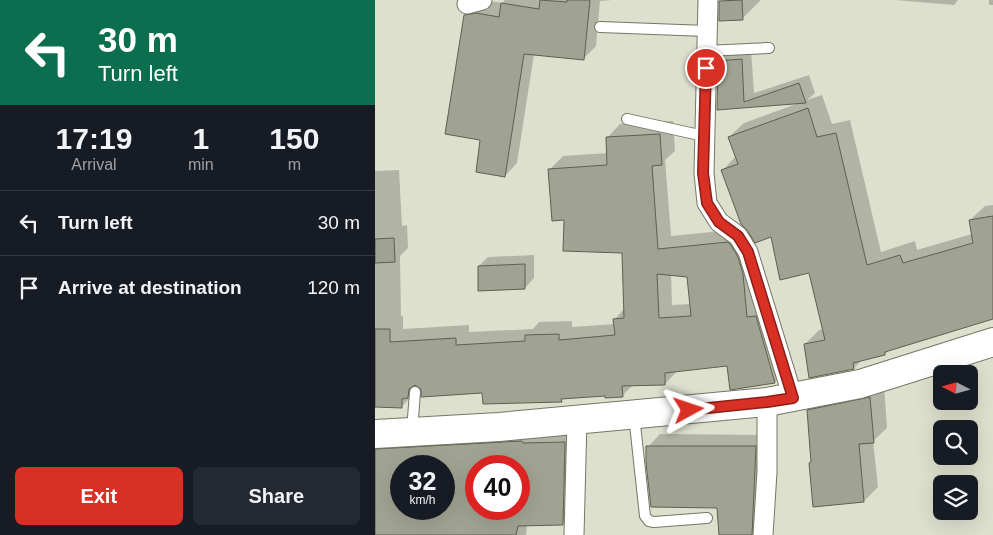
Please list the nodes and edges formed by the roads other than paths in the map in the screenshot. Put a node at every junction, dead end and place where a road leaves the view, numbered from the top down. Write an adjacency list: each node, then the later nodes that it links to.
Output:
1 (708, 0): 3 (street)
2 (600, 27): 3 (lane)
3 (707, 31): 5 (street)
4 (769, 48): 5 (lane)
5 (706, 51): 7 (street)
6 (627, 119): 7 (lane)
7 (704, 136): 10 (street)
8 (993, 342): 10 (street)
9 (415, 392): 14 (lane)
10 (793, 398): 11 (street)
11 (767, 402): 12 (street); 18 (street)
12 (634, 414): 13 (street); 16 (lane)
13 (577, 420): 14 (street); 17 (street)
14 (411, 432): 15 (street)
15 (375, 434)
16 (707, 518)
17 (574, 535)
18 (763, 535)

